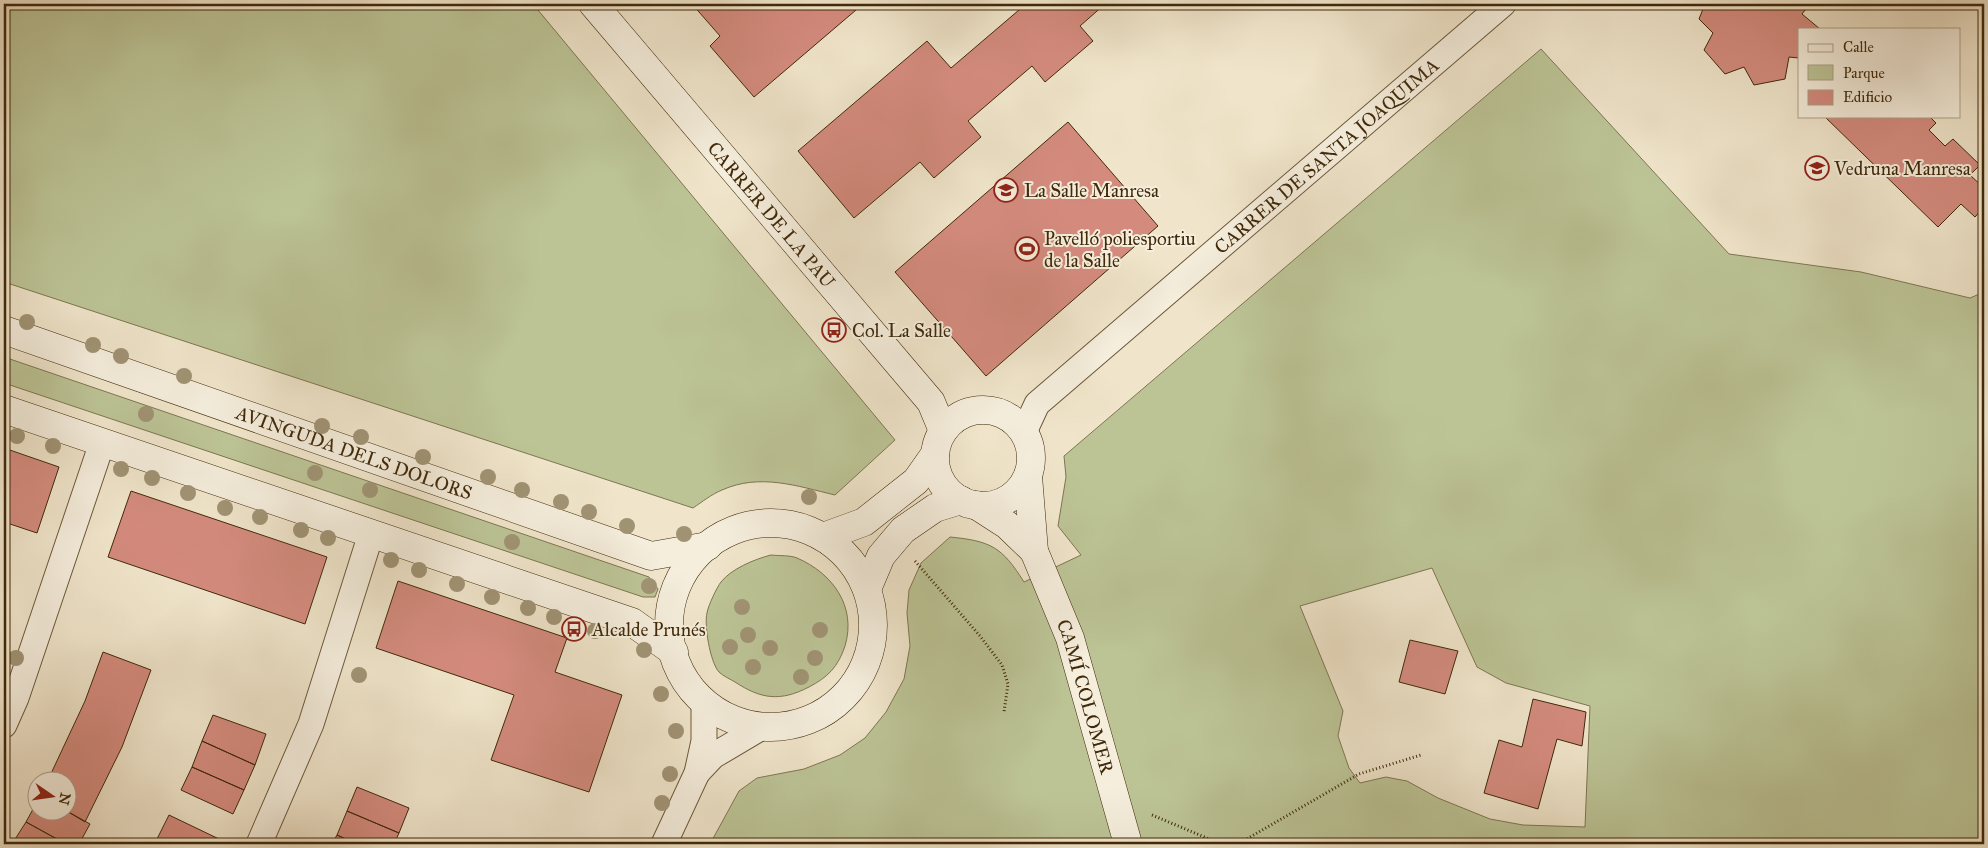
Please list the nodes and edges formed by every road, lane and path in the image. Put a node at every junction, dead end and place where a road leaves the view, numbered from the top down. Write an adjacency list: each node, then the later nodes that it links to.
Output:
1 (593, 4): 6 (street, CARRER DE LA PAU)
2 (1503, 4): 5 (street, CARRER DE SANTA JOAQUIMA)
3 (4, 330): 13 (street, AVINGUDA DELS DOLORS)
4 (4, 409): 7 (street)
5 (1024, 432): 6 (street); 8 (street)
6 (939, 442): 9 (street); 11 (street)
7 (102, 443): 10 (street); 19 (street)
8 (1028, 476): 9 (street); 14 (street, CAMÍ COLOMER)
9 (968, 503): 12 (street); 14 (street, CAMÍ COLOMER)
10 (371, 534): 16 (street); 24 (street)
11 (823, 537): 13 (street); 15 (street)
12 (896, 537): 15 (street); 18 (path)
13 (708, 546): 16 (street)
14 (1034, 551): 23 (street, CAMÍ COLOMER)
15 (867, 589): 20 (street)
16 (674, 652): 17 (street)
17 (704, 702): 20 (street); 22 (street)
18 (1004, 712)
19 (4, 725)
20 (762, 727): 22 (street)
21 (1421, 755): 28 (path)
22 (697, 774): 25 (street)
23 (1116, 800): 26 (street, CAMÍ COLOMER); 27 (path)
24 (259, 844)
25 (664, 844)
26 (1128, 844)
27 (1220, 844)
28 (1238, 844)

